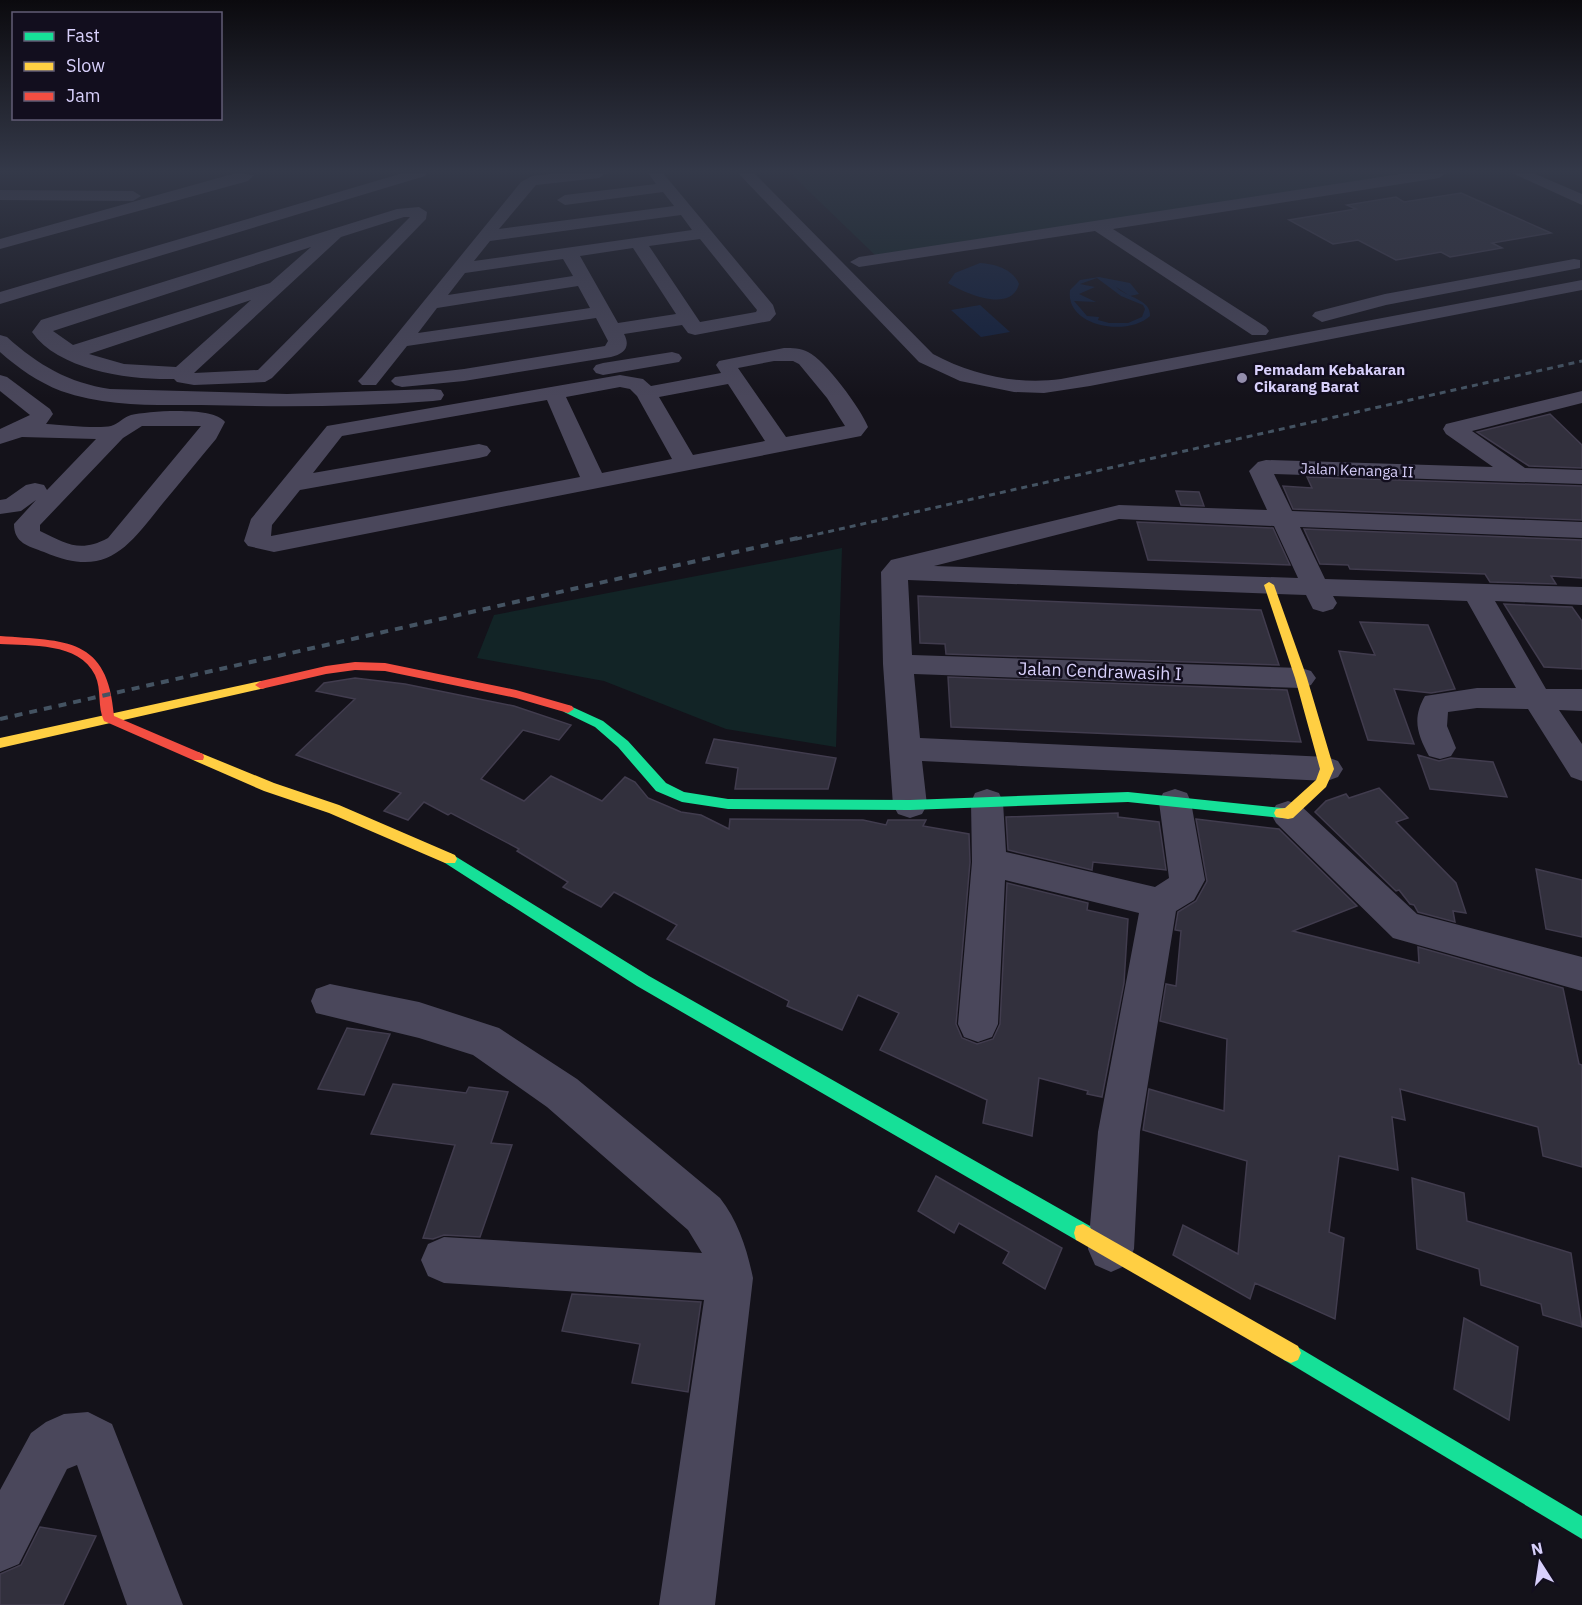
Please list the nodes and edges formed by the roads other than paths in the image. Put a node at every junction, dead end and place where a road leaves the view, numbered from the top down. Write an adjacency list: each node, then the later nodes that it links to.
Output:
1 (132, 248): 22 (street)
2 (168, 248): 23 (street)
3 (291, 248): 36 (street)
4 (320, 248): 20 (street)
5 (389, 248): 39 (street)
6 (478, 248): 17 (street)
7 (605, 248): 14 (street)
8 (642, 248): 27 (street)
9 (716, 248): 27 (street)
10 (818, 248): 28 (street)
11 (845, 248): 15 (street)
12 (953, 248): 15 (street)
13 (1131, 248): 31 (street)
14 (569, 253): 17 (street); 19 (street)
15 (859, 262): 18 (street)
16 (1582, 262): 24 (street)
17 (462, 267): 25 (street)
18 (876, 279)
19 (584, 280): 25 (street); 26 (street)
20 (279, 285): 33 (street); 36 (street)
21 (1582, 285): 28 (street)
22 (0, 287)
23 (0, 298)
24 (1385, 300): 28 (street); 31 (street)
25 (432, 303): 34 (street)
26 (599, 312): 30 (street); 34 (street)
27 (688, 318): 29 (street)
28 (1417, 318)
29 (652, 324): 30 (street); 37 (street)
30 (610, 330): 34 (street)
31 (1259, 332): 35 (street)
32 (0, 341): 45 (street)
33 (217, 341): 38 (street); 39 (street)
34 (403, 341)
35 (951, 351)
36 (70, 353): 38 (street)
37 (672, 358): 41 (street); 45 (street)
38 (149, 372): 39 (street); 45 (street)
39 (181, 373)
40 (733, 377): 41 (street); 51 (street); 51 (street)
41 (688, 385): 44 (street)
42 (4, 387): 49 (street)
43 (554, 393): 44 (street); 47 (street); 58 (street)
44 (645, 393): 52 (street)
45 (121, 397): 48 (street)
46 (1582, 397): 54 (street)
47 (466, 408): 56 (street); 59 (street)
48 (68, 431): 49 (street); 50 (street)
49 (10, 434)
50 (115, 434): 50 (street)
51 (780, 446): 52 (street)
52 (686, 464): 58 (street)
53 (1582, 466): 55 (street)
54 (1519, 475): 55 (street, Jalan Kenanga II); 62 (street, Jalan Kenanga II)
55 (1550, 476): 57 (street, Jalan Kenanga II)
56 (486, 477): 58 (street); 59 (street); 59 (street)
57 (1582, 477)
58 (594, 483)
59 (294, 484)
60 (35, 490): 61 (street)
61 (0, 507)
62 (1285, 519): 63 (street); 64 (street); 66 (street, Jalan Kenanga II)
63 (1582, 530)
64 (895, 581): 65 (street); 71 (street)
65 (1273, 594): 66 (street); 72 (street)
66 (1320, 595): 68 (street)
67 (1582, 596): 68 (street)
68 (1482, 601): 69 (street); 74 (street)
69 (1582, 614)
70 (0, 640): 76 (street)
71 (898, 664): 72 (street, Jalan Cendrawasih I); 79 (street)
72 (1301, 678): 80 (street)
73 (1582, 700): 74 (street)
74 (1543, 706): 75 (street); 78 (street); 81 (street)
75 (1582, 715)
76 (108, 718): 77 (street); 84 (street); 91 (street)
77 (0, 742)
78 (1440, 748)
79 (905, 749): 80 (street); 84 (street)
80 (1327, 769): 85 (street)
81 (1582, 770)
82 (987, 802): 83 (street); 84 (street); 86 (street)
83 (1175, 802): 85 (street); 87 (street)
84 (910, 805)
85 (1288, 814): 88 (street)
86 (989, 862): 87 (street); 90 (street)
87 (1159, 903): 91 (street)
88 (1582, 974)
89 (330, 1002): 93 (street)
90 (978, 1024)
91 (1112, 1249): 94 (street)
92 (444, 1260): 93 (street)
93 (730, 1278): 97 (street)
94 (1582, 1528)
95 (0, 1545): 96 (street)
96 (151, 1603)
97 (687, 1605)

